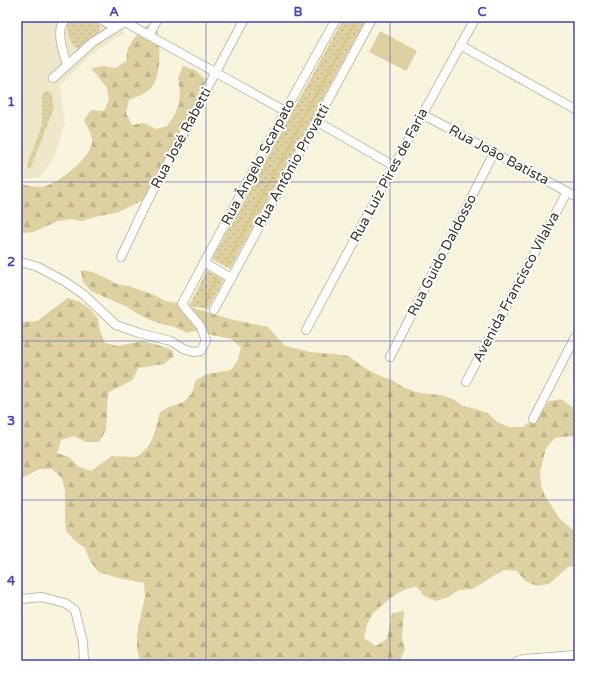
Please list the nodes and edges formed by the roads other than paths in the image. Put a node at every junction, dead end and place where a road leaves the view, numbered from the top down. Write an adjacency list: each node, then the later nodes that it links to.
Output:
1 (64, 21): 12 (street)
2 (104, 21): 9 (street)
3 (125, 21): 9 (street); 10 (street)
4 (157, 21): 10 (street)
5 (243, 21): 13 (street, Rua José Rabetti)
6 (335, 21): 16 (street, Rua Ângelo Scarpato)
7 (371, 21): 18 (street, Rua Antônio Provatti)
8 (474, 21): 11 (street, Rua Luiz Pires de Faria)
9 (115, 28): 12 (street)
10 (149, 35): 13 (street)
11 (460, 45): 15 (street); 17 (street, Rua Luiz Pires de Faria)
12 (67, 65): 14 (street)
13 (216, 72): 16 (street); 23 (street, Rua José Rabetti)
14 (53, 78)
15 (575, 109)
16 (285, 111): 25 (street, Rua Ângelo Scarpato)
17 (422, 114): 19 (street, Rua João Batista); 20 (street, Rua Luiz Pires de Faria)
18 (316, 121): 20 (street); 26 (street, Rua Antônio Provatti)
19 (494, 153): 21 (street, Rua João Batista); 30 (street, Rua Guido Daldosso)
20 (394, 166): 28 (street, Rua Luiz Pires de Faria)
21 (567, 192): 22 (street, Rua João Batista); 31 (street, Avenida Francisco Vilalva)
22 (575, 196)
23 (121, 257)
24 (21, 262): 25 (street, Rua Ângelo Scarpato)
25 (204, 262): 26 (street)
26 (231, 278): 27 (street, Rua Antônio Provatti)
27 (214, 310)
28 (306, 330)
29 (575, 337): 32 (street)
30 (390, 357)
31 (466, 382)
32 (533, 418)
33 (21, 599): 35 (street)
34 (575, 655): 36 (street)
35 (84, 661)
36 (517, 661)

